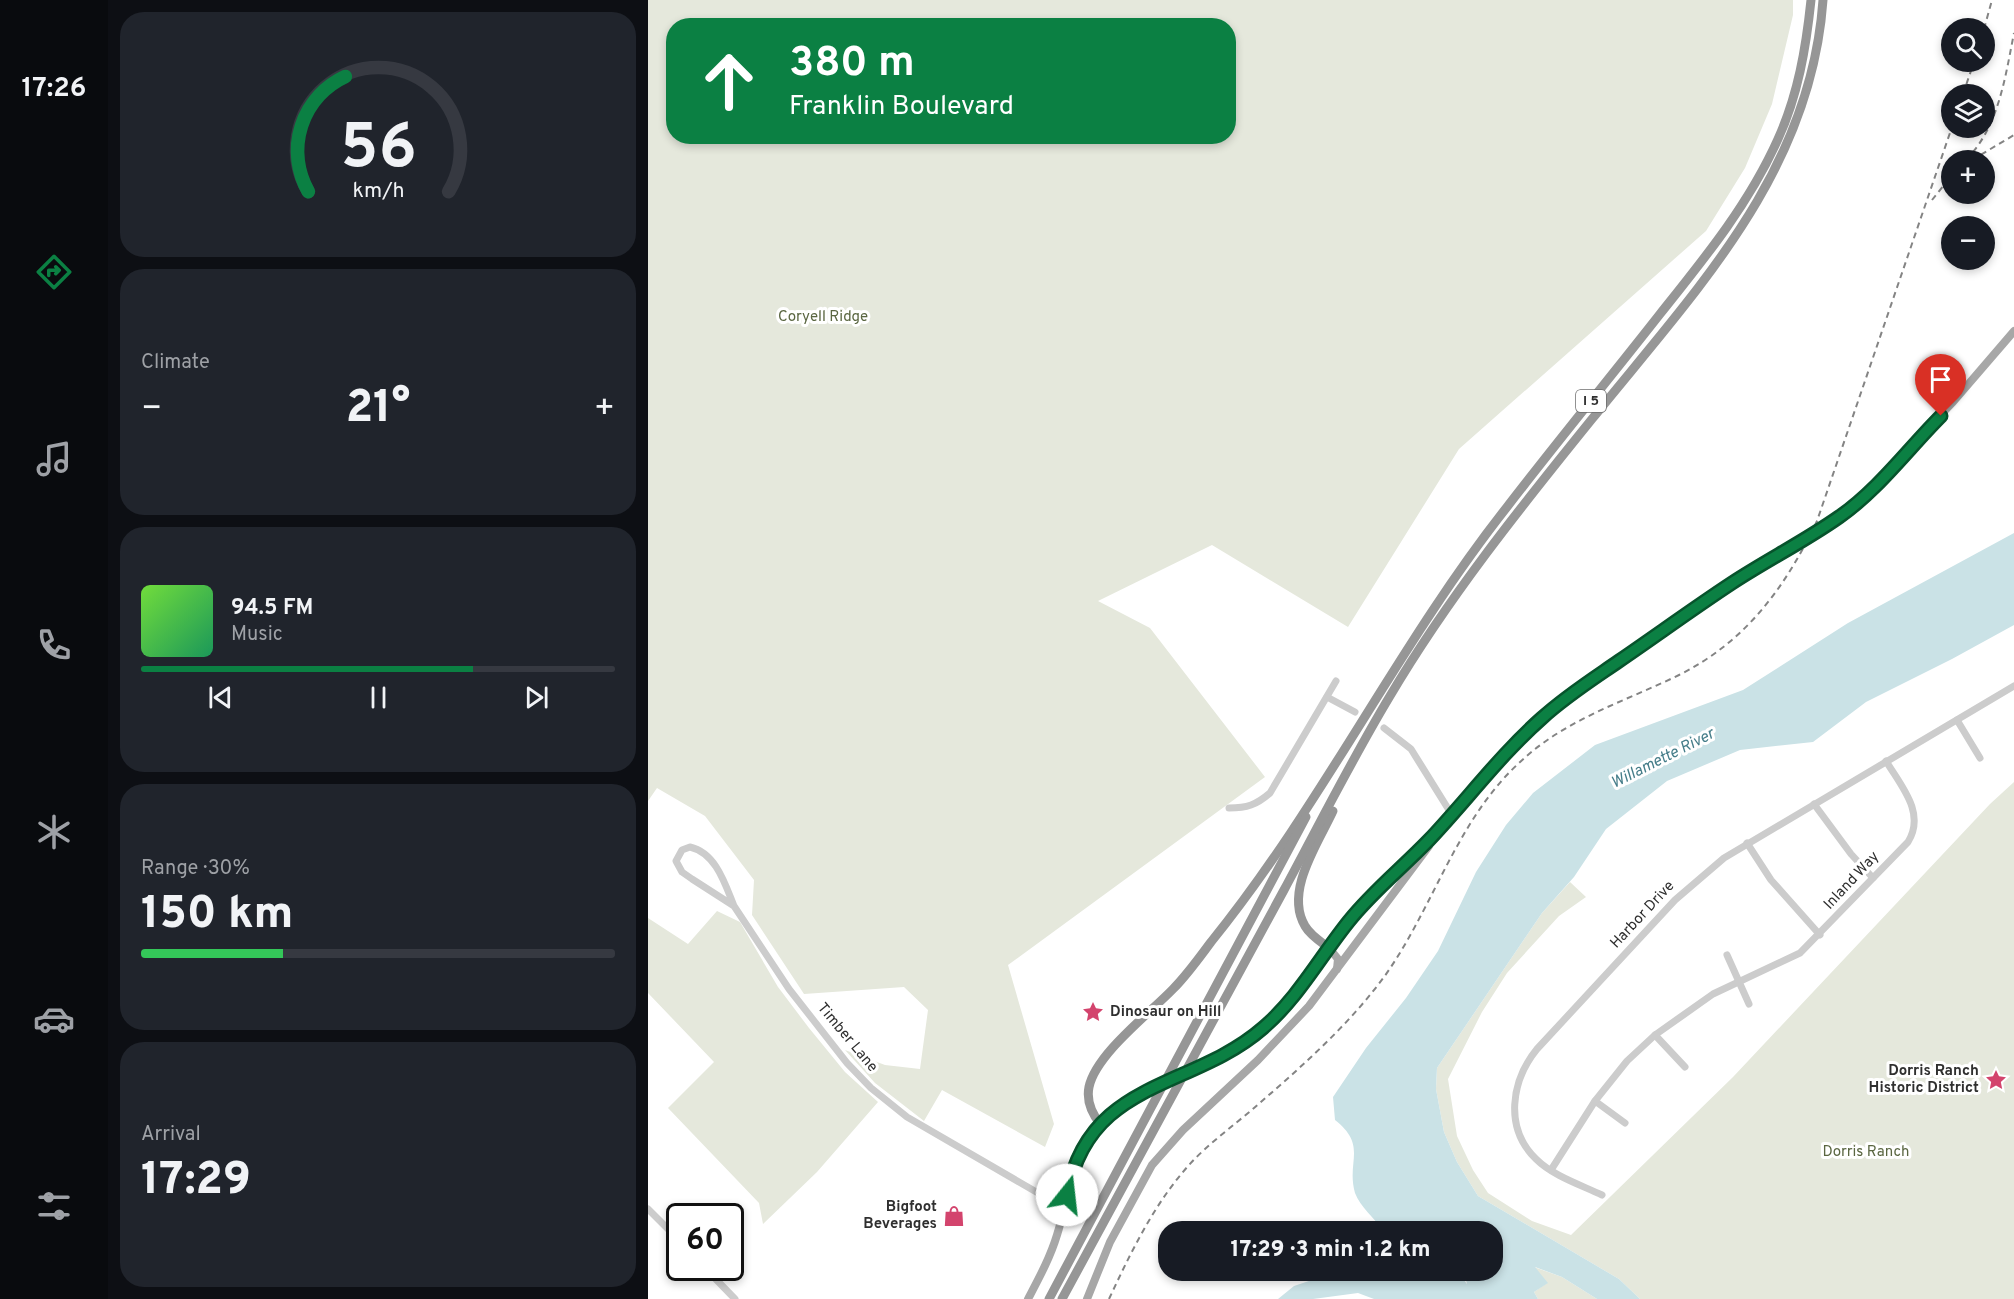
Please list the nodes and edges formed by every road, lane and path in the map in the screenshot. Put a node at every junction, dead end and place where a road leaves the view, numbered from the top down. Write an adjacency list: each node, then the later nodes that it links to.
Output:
1 (1811, 0): 13 (highway, I 5)
2 (1823, 0): 10 (highway, I 5)
3 (2014, 331): 16 (main road, bridge)
4 (1336, 681): 6 (street)
5 (2014, 686): 8 (street, Harbor Drive)
6 (1326, 697): 7 (street); 15 (street)
7 (1355, 712)
8 (1957, 720): 11 (street); 12 (street, Harbor Drive)
9 (1384, 728): 16 (street)
10 (1368, 736): 21 (highway); 40 (highway, I 5)
11 (1980, 758)
12 (1886, 761): 14 (street, Harbor Drive); 18 (street, Inland Way)
13 (1324, 783): 30 (highway); 39 (highway, I 5)
14 (1814, 804): 17 (street, Harbor Drive); 18 (street)
15 (1229, 808)
16 (1452, 815): 21 (main road); 23 (main road)
17 (1747, 843): 20 (street); 31 (street, Harbor Drive)
18 (1873, 878): 20 (street, Inland Way)
19 (734, 906): 19 (street, Timber Lane); 33 (street, Timber Lane)
20 (1820, 935): 24 (street, Inland Way)
21 (1329, 948): 23 (main road); 30 (main road, bridge)
22 (1727, 955): 24 (street)
23 (1337, 970): 41 (main road)
24 (1739, 982): 25 (street); 26 (street, Inland Way)
25 (1749, 1004)
26 (1655, 1035): 27 (street); 28 (street, Inland Way)
27 (1685, 1067)
28 (1595, 1101): 29 (street); 31 (street, Inland Way)
29 (1625, 1123)
30 (1101, 1125): 33 (main road)
31 (1551, 1170): 32 (street, Harbor Drive)
32 (1602, 1195)
33 (1064, 1208): 38 (main road)
34 (648, 1209): 35 (street)
35 (666, 1227)
36 (718, 1281): 37 (street)
37 (735, 1299)
38 (1028, 1299)
39 (1049, 1299)
40 (1062, 1299)
41 (1087, 1299)

